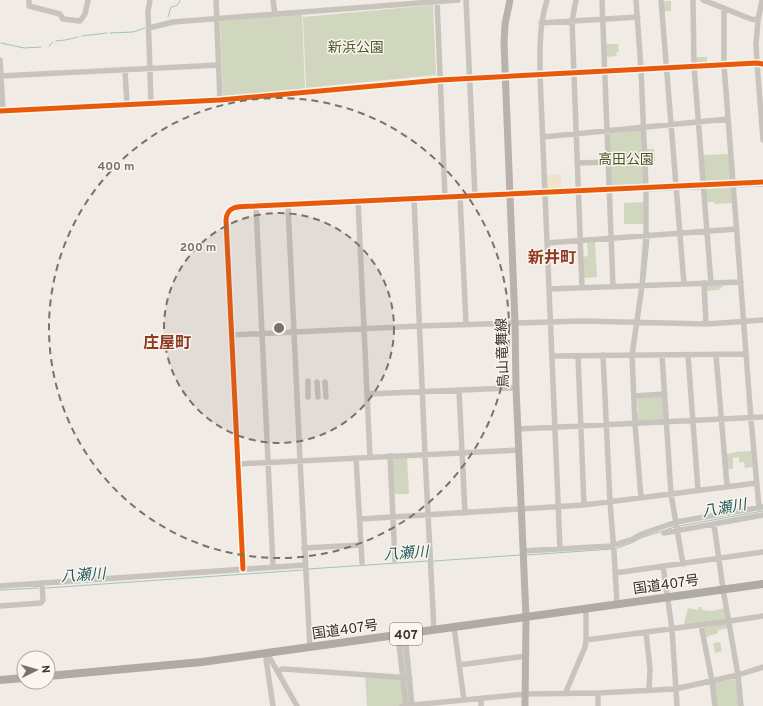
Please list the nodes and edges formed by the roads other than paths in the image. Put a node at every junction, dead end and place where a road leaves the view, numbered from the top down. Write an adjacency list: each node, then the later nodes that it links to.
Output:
1 (28, 0): 2 (street)
2 (88, 0)
3 (150, 0): 26 (street)
4 (216, 0): 21 (street)
5 (273, 0): 19 (street)
6 (458, 0): 17 (street)
7 (466, 0): 41 (street)
8 (510, 0): 40 (main road, 鳥山竜舞線)
9 (547, 0): 25 (street)
10 (576, 0): 24 (street)
11 (602, 0): 22 (street)
12 (636, 0): 20 (street)
13 (661, 0): 32 (street)
14 (693, 0): 31 (street)
15 (703, 0): 18 (street)
16 (762, 0): 23 (street)
17 (437, 1): 19 (street); 42 (street)
18 (724, 8): 23 (street); 29 (street)
19 (275, 14): 21 (street)
20 (638, 17): 22 (street); 34 (street)
21 (217, 19): 26 (street); 30 (street)
22 (603, 19): 24 (street); 36 (street)
23 (758, 20): 28 (street)
24 (572, 21): 25 (street); 37 (street)
25 (541, 23): 38 (street)
26 (149, 28): 33 (street)
27 (0, 60): 39 (street)
28 (760, 63): 29 (street); 54 (street)
29 (724, 65): 31 (street); 47 (street)
30 (219, 66): 33 (street); 43 (street)
31 (694, 66): 32 (street); 48 (street)
32 (667, 68): 34 (street); 49 (street)
33 (150, 69): 35 (street); 44 (street)
34 (642, 69): 36 (street); 50 (street)
35 (125, 70): 39 (street); 45 (street)
36 (605, 72): 37 (street); 51 (street)
37 (574, 73): 38 (street); 52 (street)
38 (540, 75): 40 (street); 53 (street)
39 (1, 76): 46 (street)
40 (506, 77): 41 (street); 65 (main road, 鳥山竜舞線)
41 (469, 79): 42 (street); 67 (street)
42 (440, 80): 43 (street); 68 (street)
43 (220, 100): 44 (street)
44 (151, 103): 45 (street)
45 (127, 104): 46 (street)
46 (1, 111)
47 (728, 119): 48 (street); 58 (street)
48 (698, 122): 49 (street); 59 (street)
49 (671, 124): 50 (street); 60 (street)
50 (644, 128): 51 (street); 61 (street)
51 (607, 131): 52 (street); 55 (street)
52 (576, 134): 53 (street); 56 (street)
53 (543, 137): 64 (street)
54 (763, 140)
55 (609, 162): 56 (street); 62 (street)
56 (577, 163): 63 (street)
57 (763, 182): 58 (street)
58 (734, 184): 59 (street); 73 (street)
59 (703, 185): 60 (street); 74 (street)
60 (676, 187): 61 (street); 75 (street)
61 (646, 188): 62 (street); 76 (street)
62 (610, 190): 63 (street); 77 (street)
63 (578, 191): 64 (street); 78 (street)
64 (545, 193): 65 (street); 79 (street)
65 (509, 194): 67 (street); 92 (main road, 鳥山竜舞線)
66 (460, 196): 67 (street); 68 (street); 93 (street)
67 (475, 196)
68 (445, 197): 69 (street)
69 (414, 198): 70 (street); 95 (street)
70 (358, 201): 71 (street); 96 (street)
71 (288, 204): 72 (street); 97 (street)
72 (256, 206): 98 (street); 99 (street)
73 (737, 229): 74 (street); 80 (street)
74 (707, 231): 75 (street); 82 (street)
75 (680, 233): 76 (street); 83 (street)
76 (646, 236): 77 (street); 84 (street)
77 (612, 238): 78 (street); 85 (street)
78 (580, 241): 79 (street); 86 (street)
79 (547, 243): 87 (street)
80 (741, 282): 82 (street); 89 (street)
81 (704, 283): 82 (street); 83 (street); 94 (street)
82 (710, 283)
83 (684, 284): 84 (street)
84 (642, 286): 85 (street); 91 (street)
85 (613, 287): 86 (street)
86 (582, 288): 87 (street)
87 (549, 289): 90 (street)
88 (763, 320): 89 (street)
89 (744, 321): 94 (street); 100 (street)
90 (551, 322): 91 (street); 92 (street); 105 (street)
91 (637, 322): 94 (street); 101 (street)
92 (515, 323): 93 (street); 111 (main road, 鳥山竜舞線)
93 (466, 324): 95 (street)
94 (706, 324)
95 (419, 326): 96 (street); 113 (street)
96 (364, 329): 97 (street); 114 (street)
97 (294, 332): 98 (street); 136 (street)
98 (262, 333): 99 (street); 137 (street)
99 (232, 335): 138 (street)
100 (746, 354): 104 (street); 121 (street)
101 (632, 355): 102 (street); 107 (street); 116 (street)
102 (662, 355): 103 (street); 115 (street)
103 (688, 355): 104 (street); 123 (street)
104 (716, 355): 122 (street)
105 (552, 356): 106 (street); 128 (street)
106 (578, 356): 107 (street); 127 (street)
107 (603, 356): 126 (street)
108 (308, 381): 117 (street)
109 (317, 382): 118 (street)
110 (325, 382): 119 (street)
111 (516, 387): 112 (street); 129 (main road, 鳥山竜舞線)
112 (459, 390): 113 (street); 131 (street)
113 (422, 392): 114 (street); 132 (street)
114 (367, 394): 134 (street)
115 (664, 394): 116 (street); 124 (street)
116 (634, 396): 125 (street)
117 (308, 397)
118 (318, 397)
119 (326, 397)
120 (763, 417): 121 (street)
121 (751, 418): 122 (street); 139 (street)
122 (722, 420): 123 (street); 140 (street)
123 (693, 421): 124 (street); 141 (street)
124 (666, 422): 125 (street); 142 (street)
125 (635, 424): 126 (street); 143 (street)
126 (607, 425): 127 (street); 144 (street)
127 (581, 427): 128 (street); 145 (street)
128 (554, 428): 129 (street); 146 (street)
129 (518, 429): 130 (main road, 鳥山竜舞線)
130 (519, 450): 131 (street); 148 (main road, 鳥山竜舞線)
131 (462, 453): 132 (street); 149 (street)
132 (425, 455): 133 (street); 150 (street)
133 (390, 456): 134 (street); 152 (street)
134 (370, 457): 135 (street)
135 (356, 458): 136 (street); 153 (street)
136 (300, 460): 137 (street); 159 (street)
137 (268, 462): 138 (street); 168 (street)
138 (238, 464): 170 (street)
139 (757, 482): 140 (street); 147 (street)
140 (727, 486): 141 (street)
141 (698, 490): 142 (street)
142 (672, 494): 143 (street); 155 (street)
143 (641, 498): 144 (street)
144 (610, 502): 145 (street); 158 (street)
145 (584, 505): 146 (street)
146 (558, 506): 148 (street); 160 (street)
147 (761, 508): 155 (street)
148 (522, 509): 149 (street); 162 (main road, 鳥山竜舞線)
149 (465, 513): 150 (street)
150 (428, 515): 152 (street); 186 (street)
151 (763, 515): 154 (street)
152 (393, 517): 153 (street); 164 (street)
153 (360, 519): 157 (street)
154 (714, 524): 155 (street); 163 (street)
155 (677, 526): 156 (street); 158 (street); 166 (street)
156 (664, 533)
157 (361, 545): 159 (street); 165 (street)
158 (614, 545): 160 (street); 171 (street)
159 (304, 548): 169 (street)
160 (560, 549): 162 (street)
161 (763, 552): 163 (street)
162 (523, 553): 181 (main road, 鳥山竜舞線)
163 (720, 558): 166 (street); 175 (street)
164 (395, 560)
165 (362, 562)
166 (683, 564): 167 (street)
167 (663, 566): 171 (street); 176 (street)
168 (273, 567): 169 (street); 170 (street)
169 (305, 568): 190 (street)
170 (243, 569): 172 (street)
171 (615, 573): 177 (street)
172 (42, 583): 174 (street); 178 (street)
173 (763, 584): 175 (highway, 国道407号 / 407)
174 (0, 586)
175 (723, 589): 176 (highway, 国道407号 / 407); 182 (street)
176 (668, 597): 177 (highway, 国道407号 / 407); 185 (street)
177 (617, 604): 179 (highway, 国道407号 / 407)
178 (0, 606)
179 (586, 609): 181 (highway, 国道407号 / 407); 189 (street)
180 (763, 616): 182 (street)
181 (526, 617): 184 (highway, 国道407号 / 407); 192 (main road, 鳥山竜舞線)
182 (730, 621): 183 (street); 198 (street)
183 (701, 625): 185 (street); 203 (street)
184 (454, 627): 186 (highway, 国道407号 / 407); 193 (street)
185 (672, 629): 187 (street); 204 (street)
186 (434, 630): 188 (highway, 国道407号 / 407)
187 (646, 632): 189 (street); 205 (street)
188 (402, 634): 190 (highway, 国道407号 / 407); 199 (street); 200 (street)
189 (586, 640): 207 (street)
190 (310, 647): 191 (highway, 国道407号 / 407)
191 (267, 653): 195 (street); 196 (street); 197 (highway, 国道407号 / 407)
192 (526, 656): 193 (street); 206 (main road, 鳥山竜舞線)
193 (459, 665): 210 (street)
194 (763, 667): 198 (street)
195 (278, 671): 196 (street); 199 (street); 212 (street)
196 (268, 672): 211 (street)
197 (56, 675)
198 (738, 675): 203 (street); 221 (street)
199 (403, 678): 200 (street); 214 (street)
200 (410, 678): 215 (street)
201 (16, 679): 202 (highway)
202 (0, 680)
203 (712, 681): 204 (street); 220 (street)
204 (675, 688): 205 (street); 219 (street)
205 (649, 690): 208 (street)
206 (525, 694): 207 (street); 209 (street); 217 (main road, 鳥山竜舞線)
207 (565, 694): 208 (street)
208 (598, 694): 218 (street)
209 (481, 699): 210 (street); 216 (street)
210 (464, 700): 215 (street)
211 (273, 706)
212 (297, 706)
213 (402, 706): 214 (street)
214 (406, 706): 215 (street)
215 (412, 706)
216 (481, 706)
217 (525, 706)
218 (598, 706)
219 (677, 706)
220 (715, 706)
221 (741, 706)

